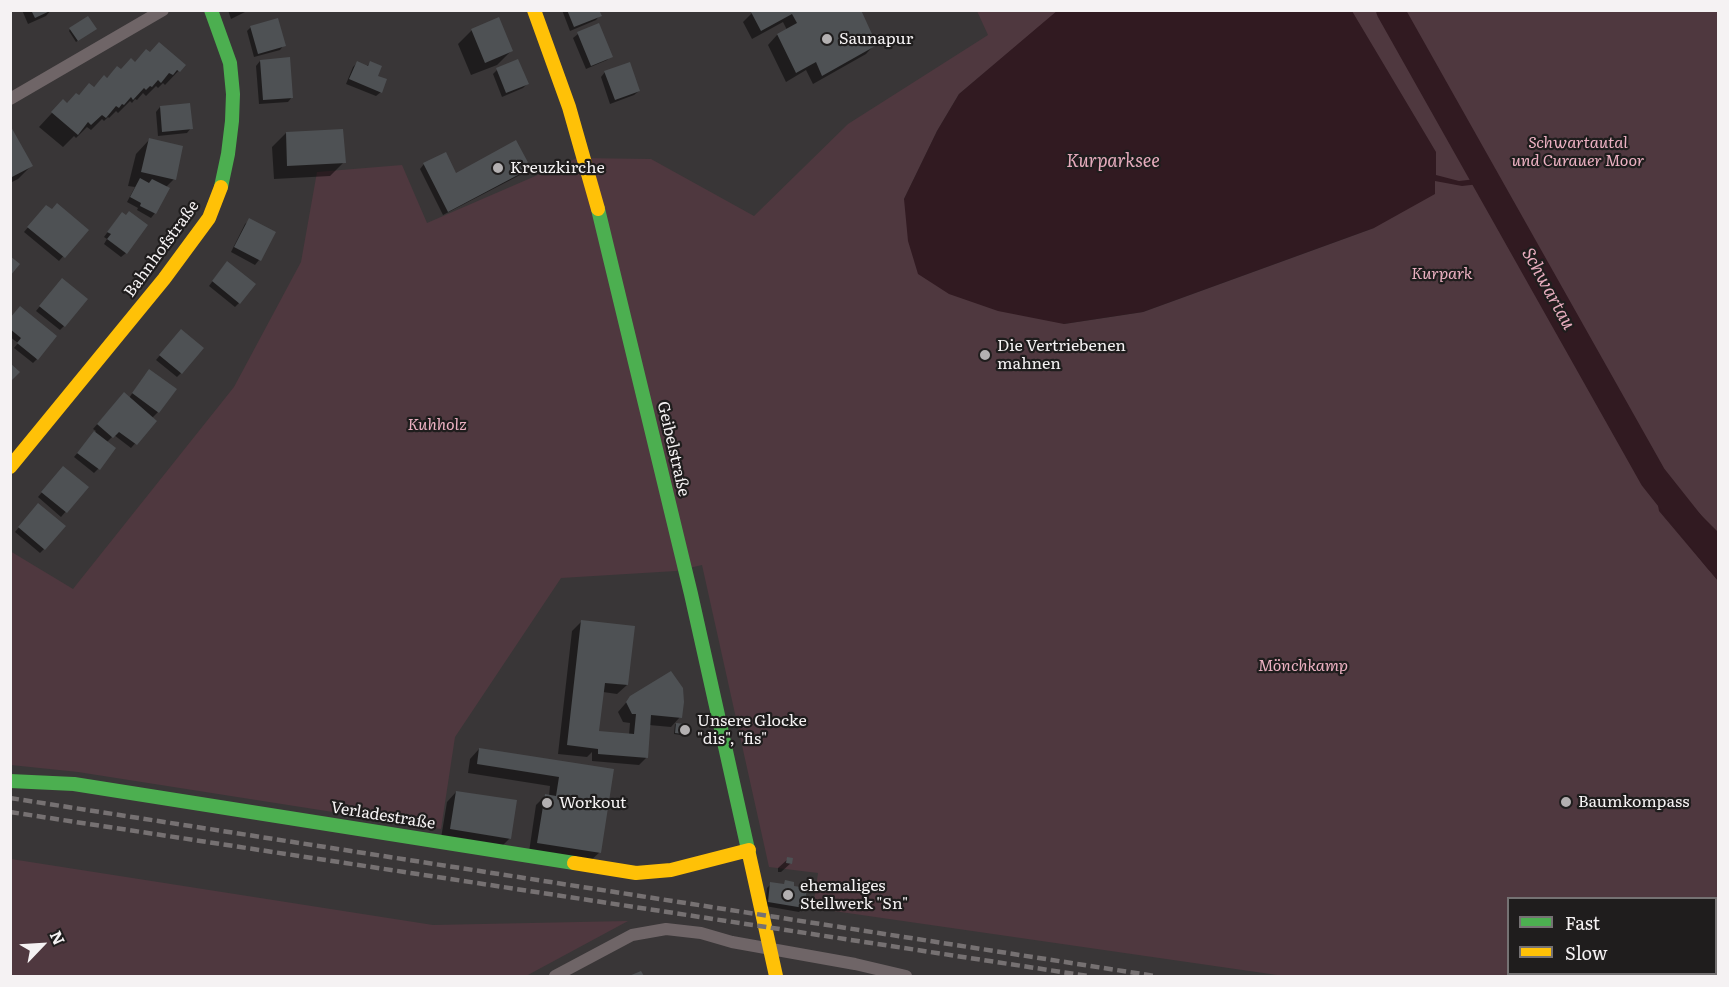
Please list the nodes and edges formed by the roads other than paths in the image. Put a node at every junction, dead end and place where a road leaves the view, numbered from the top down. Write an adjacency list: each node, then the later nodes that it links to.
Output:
1 (163, 10): 4 (street)
2 (211, 10): 5 (street, Bahnhofstraße)
3 (534, 10): 7 (street, Geibelstraße)
4 (10, 99)
5 (10, 467)
6 (10, 781): 7 (street, Verladestraße)
7 (749, 850): 8 (street, Geibelstraße)
8 (770, 950): 9 (street); 10 (street, Geibelstraße); 11 (street)
9 (555, 976)
10 (776, 976)
11 (906, 976)

